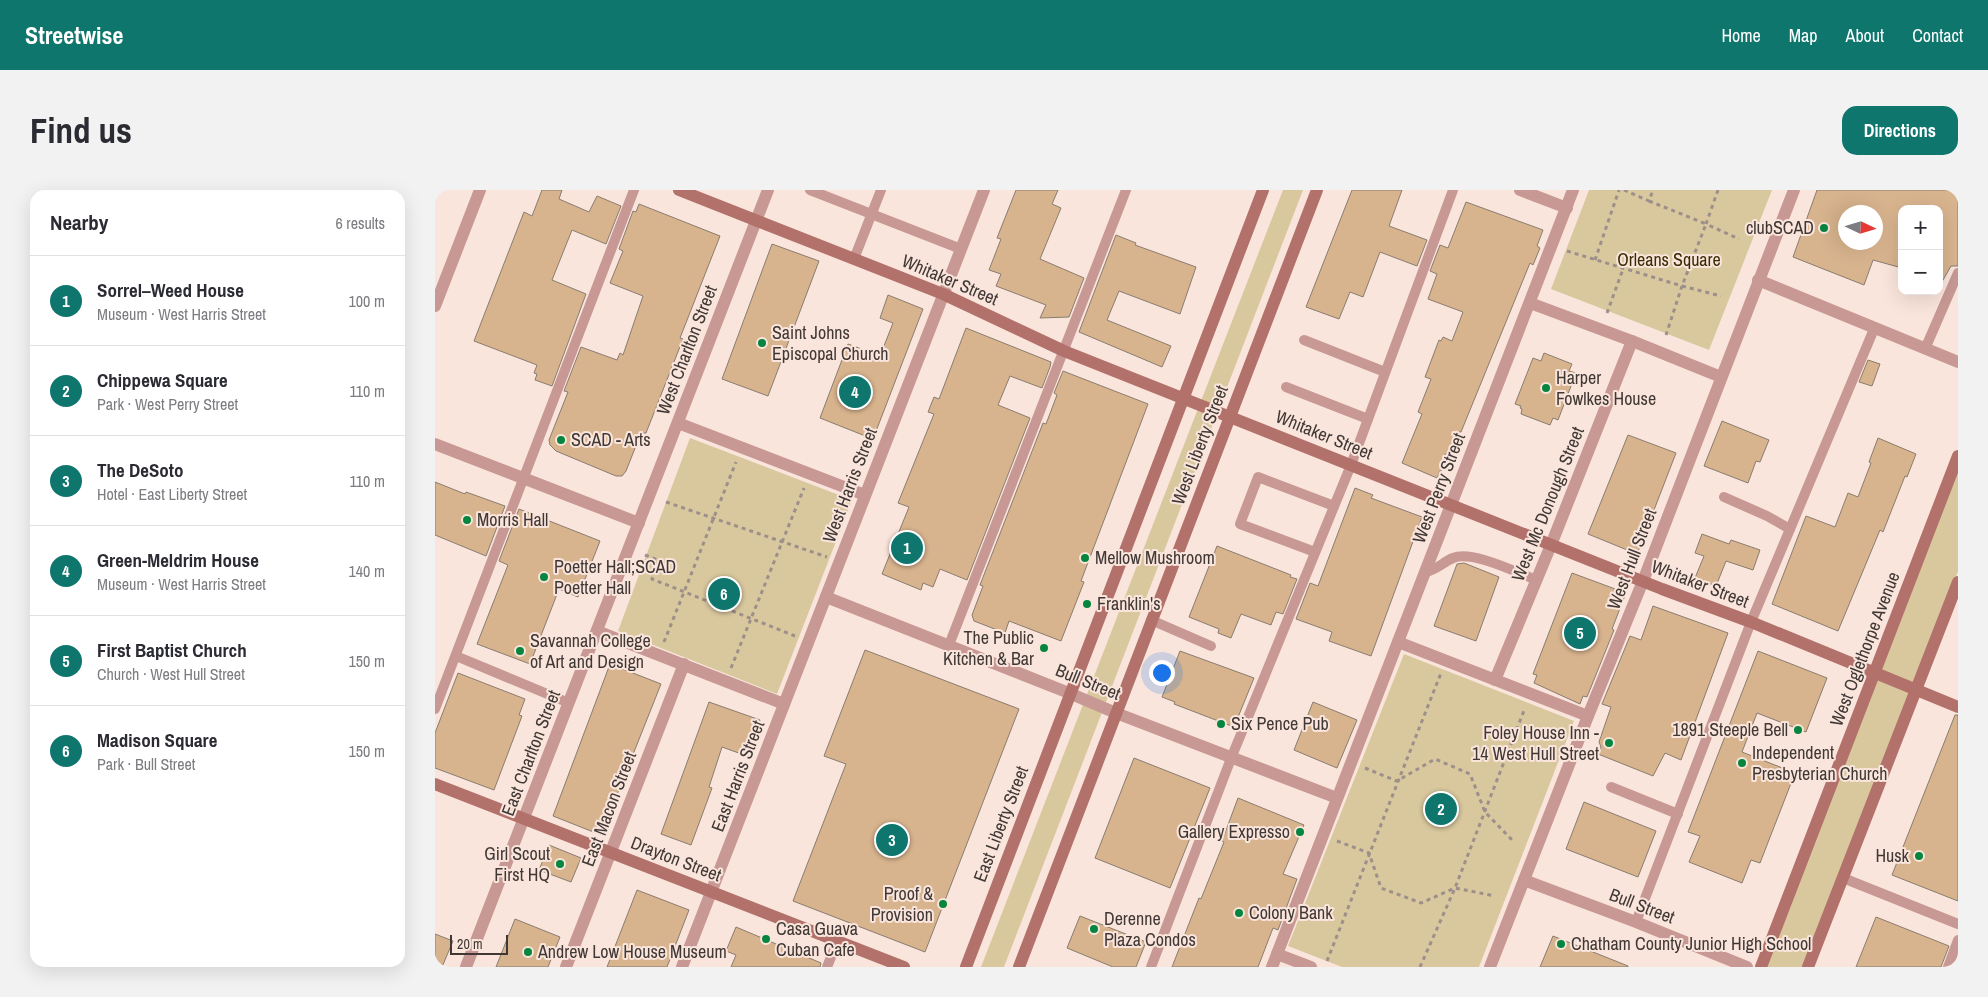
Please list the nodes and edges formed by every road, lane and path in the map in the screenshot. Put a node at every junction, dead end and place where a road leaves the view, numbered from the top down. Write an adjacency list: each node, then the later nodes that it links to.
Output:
1 (480, 190): 36 (street)
2 (635, 190): 56 (lane)
3 (679, 190): 22 (main road, Whitaker Street)
4 (769, 190): 22 (street, West Charlton Street)
5 (809, 190): 21 (lane)
6 (881, 190): 21 (lane)
7 (984, 190): 25 (street, West Harris Street)
8 (1126, 190): 43 (lane)
9 (1263, 190): 48 (main road, West Liberty Street)
10 (1317, 190): 49 (main road, West Liberty Street)
11 (1453, 190): 45 (lane)
12 (1521, 190): 20 (street)
13 (1573, 190): 20 (street, West Perry Street)
14 (1619, 190): 28 (path)
15 (1624, 190): 19 (path)
16 (1653, 190): 19 (path)
17 (1718, 190): 23 (path)
18 (1794, 190): 31 (street, West Hull Street)
19 (1649, 201): 23 (path)
20 (1567, 208): 35 (street, West Perry Street)
21 (871, 215): 25 (lane); 27 (lane)
22 (756, 221): 27 (main road, Whitaker Street); 51 (street, West Charlton Street)
23 (1706, 224): 24 (path); 32 (path)
24 (1739, 238)
25 (961, 249): 33 (street, West Harris Street)
26 (1567, 251): 28 (path)
27 (854, 259): 33 (main road, Whitaker Street)
28 (1595, 260): 29 (path)
29 (1623, 269): 32 (path); 37 (path)
30 (1958, 273): 42 (lane)
31 (1758, 280): 38 (street); 46 (street, West Hull Street)
32 (1682, 286): 34 (path); 39 (path)
33 (943, 294): 43 (main road, Whitaker Street); 58 (street, West Harris Street)
34 (1721, 296)
35 (1530, 303): 41 (street); 61 (street, West Perry Street)
36 (435, 306)
37 (1607, 313)
38 (1874, 329): 42 (street); 65 (lane)
39 (1665, 335)
40 (1304, 340): 45 (lane)
41 (1632, 341): 46 (street); 67 (street, West Mc Donough Street)
42 (1925, 349): 44 (street)
43 (1064, 351): 48 (main road, Whitaker Street); 83 (lane)
44 (1958, 362)
45 (1385, 372): 50 (lane)
46 (1721, 377): 73 (street, West Hull Street)
47 (1286, 387): 50 (lane)
48 (1184, 398): 49 (main road, Whitaker Street); 93 (main road, West Liberty Street)
49 (1229, 416): 55 (main road, Whitaker Street); 78 (main road, West Liberty Street)
50 (1368, 419): 55 (lane)
51 (678, 423): 58 (street); 64 (street, West Charlton Street)
52 (435, 444): 56 (street)
53 (1958, 456): 89 (main road, West Oglethorpe Avenue)
54 (738, 457): 63 (path)
55 (1351, 465): 61 (main road, Whitaker Street); 62 (lane)
56 (524, 480): 64 (street); 86 (lane)
57 (806, 483): 66 (path)
58 (865, 495): 76 (street, West Harris Street)
59 (1724, 498): 65 (lane)
60 (666, 502): 63 (path)
61 (1451, 505): 67 (main road, Whitaker Street); 71 (street, West Perry Street)
62 (1334, 506): 68 (lane); 68 (lane)
63 (714, 519): 66 (path); 75 (path)
64 (639, 523): 80 (street, East Charlton Street)
65 (1790, 530): 79 (lane)
66 (783, 542): 70 (path); 77 (path)
67 (1551, 545): 72 (street, West Mc Donough Street); 73 (main road, Whitaker Street)
68 (1315, 552): 101 (lane)
69 (645, 555): 75 (path)
70 (829, 558)
71 (1425, 572): 72 (lane); 82 (street, West Perry Street)
72 (1537, 580): 91 (street, West Mc Donough Street)
73 (1643, 581): 79 (main road, Whitaker Street); 100 (street, West Hull Street)
74 (1958, 582): 92 (main road)
75 (684, 593): 77 (path); 85 (path)
76 (826, 597): 83 (street, Bull Street); 96 (street, East Harris Street)
77 (751, 619): 81 (path); 90 (path)
78 (1151, 620): 84 (lane); 99 (main road, West Liberty Street)
79 (1751, 622): 89 (main road, Whitaker Street); 108 (lane)
80 (597, 631): 88 (street); 94 (street, East Charlton Street)
81 (800, 638)
82 (1398, 642): 87 (street); 106 (street, West Perry Street)
83 (949, 645): 93 (street, Bull Street)
84 (1211, 646)
85 (662, 647)
86 (455, 656): 94 (lane); 98 (lane)
87 (1446, 661): 91 (street); 103 (path)
88 (684, 664): 96 (street); 112 (street, East Macon Street)
89 (1874, 673): 92 (main road, Whitaker Street); 138 (main road, West Oglethorpe Avenue)
90 (728, 674)
91 (1495, 680): 100 (street)
92 (1916, 690): 97 (main road, Whitaker Street); 114 (main road)
93 (1069, 693): 99 (street, Bull Street); 130 (main road, East Liberty Street)
94 (569, 703): 109 (street, East Charlton Street)
95 (1527, 703): 107 (path)
96 (784, 704): 117 (street, East Harris Street)
97 (1958, 707)
98 (435, 709)
99 (1116, 713): 101 (street, Bull Street); 131 (main road)
100 (1588, 716): 115 (street, West Hull Street)
101 (1232, 756): 106 (street, Bull Street); 132 (lane)
102 (1358, 765): 103 (path)
103 (1397, 781): 107 (path); 113 (path)
104 (435, 784): 109 (main road, Drayton Street)
105 (1611, 787): 108 (lane)
106 (1337, 798): 123 (street, West Perry Street)
107 (1485, 812): 111 (path); 116 (path)
108 (1678, 814): 119 (lane)
109 (524, 818): 112 (main road, Drayton Street); 125 (street, East Charlton Street)
110 (1331, 838): 113 (path)
111 (1513, 841)
112 (611, 852): 117 (main road, Drayton Street); 126 (street, East Macon Street)
113 (1369, 853): 116 (path); 124 (path)
114 (1843, 878): 120 (lane); 139 (main road)
115 (1524, 880): 119 (street, Bull Street); 136 (street, West Hull Street)
116 (1455, 888): 118 (path); 135 (path)
117 (711, 891): 121 (main road, Drayton Street); 127 (street, East Harris Street)
118 (1495, 896)
119 (1636, 922): 137 (street, Bull Street)
120 (1958, 924)
121 (838, 940): 128 (lane); 129 (main road, Drayton Street)
122 (1958, 940): 140 (lane)
123 (1277, 954): 133 (street, West Perry Street); 134 (street)
124 (1327, 961)
125 (466, 967)
126 (566, 967)
127 (682, 967)
128 (827, 967)
129 (904, 967)
130 (965, 967)
131 (1019, 967)
132 (1151, 967)
133 (1272, 967)
134 (1311, 967)
135 (1420, 967)
136 (1490, 967)
137 (1747, 967)
138 (1761, 967)
139 (1808, 967)
140 (1948, 967)

